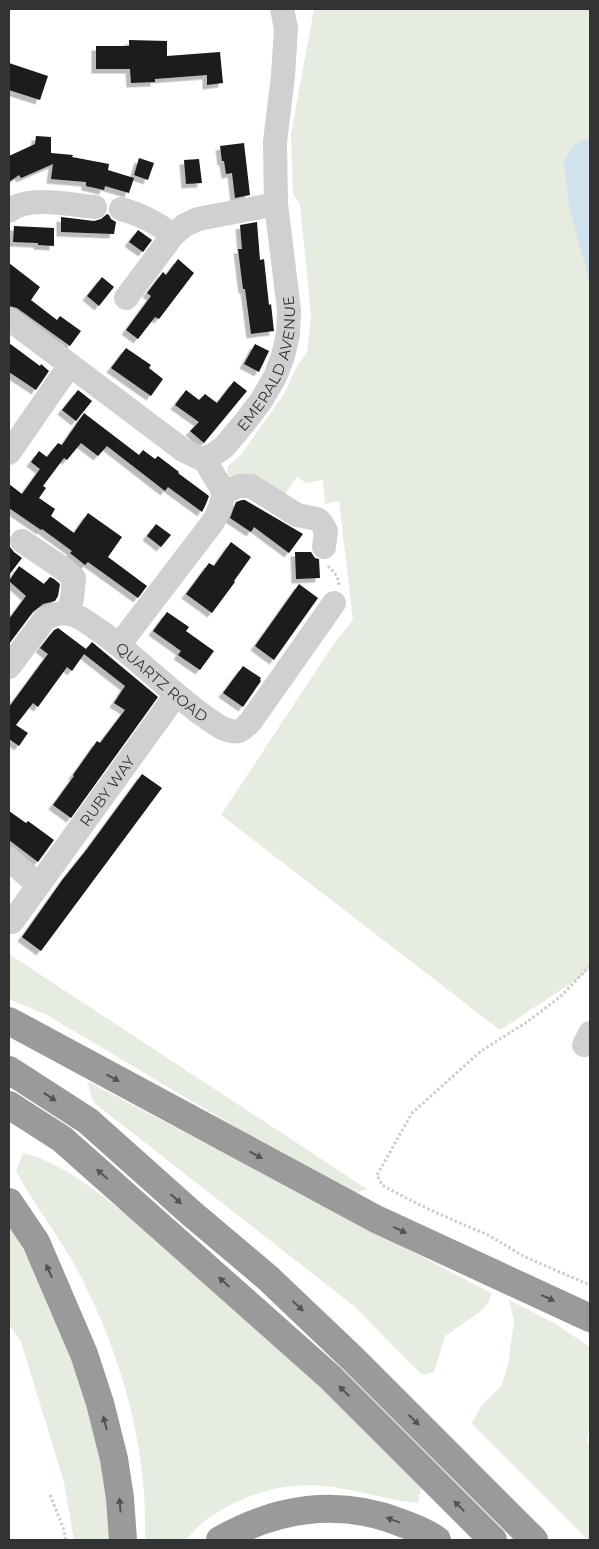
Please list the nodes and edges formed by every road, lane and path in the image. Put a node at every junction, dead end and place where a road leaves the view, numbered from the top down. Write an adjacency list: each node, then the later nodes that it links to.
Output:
1 (282, 9): 2 (street, EMERALD AVENUE)
2 (276, 204): 6 (street); 11 (street, EMERALD AVENUE)
3 (95, 207): 5 (street)
4 (121, 209): 6 (street)
5 (9, 211)
6 (173, 235): 7 (street)
7 (126, 298)
8 (9, 319): 9 (street)
9 (70, 365): 10 (street); 11 (street)
10 (9, 453)
11 (204, 458): 12 (street)
12 (223, 493): 14 (street); 17 (street, QUARTZ ROAD)
13 (15, 534): 16 (street)
14 (324, 547): 15 (path)
15 (334, 603): 19 (street, QUARTZ ROAD)
16 (68, 613): 17 (street); 18 (street)
17 (119, 645): 19 (street, QUARTZ ROAD)
18 (9, 667)
19 (176, 695): 21 (street, RUBY WAY)
20 (9, 859): 21 (street)
21 (38, 885): 22 (street, RUBY WAY)
22 (12, 922)
23 (590, 966): 28 (path)
24 (9, 1021): 29 (highway, one-way to 29)
25 (9, 1070): 36 (highway, one-way to 36)
26 (9, 1105): 35 (highway, one-way to 26)
27 (9, 1202): 32 (highway, one-way to 27)
28 (590, 1286)
29 (590, 1318)
30 (50, 1495): 31 (path)
31 (66, 1540)
32 (123, 1540)
33 (220, 1540): 34 (highway, one-way to 33)
34 (437, 1540)
35 (493, 1540)
36 (534, 1540)

